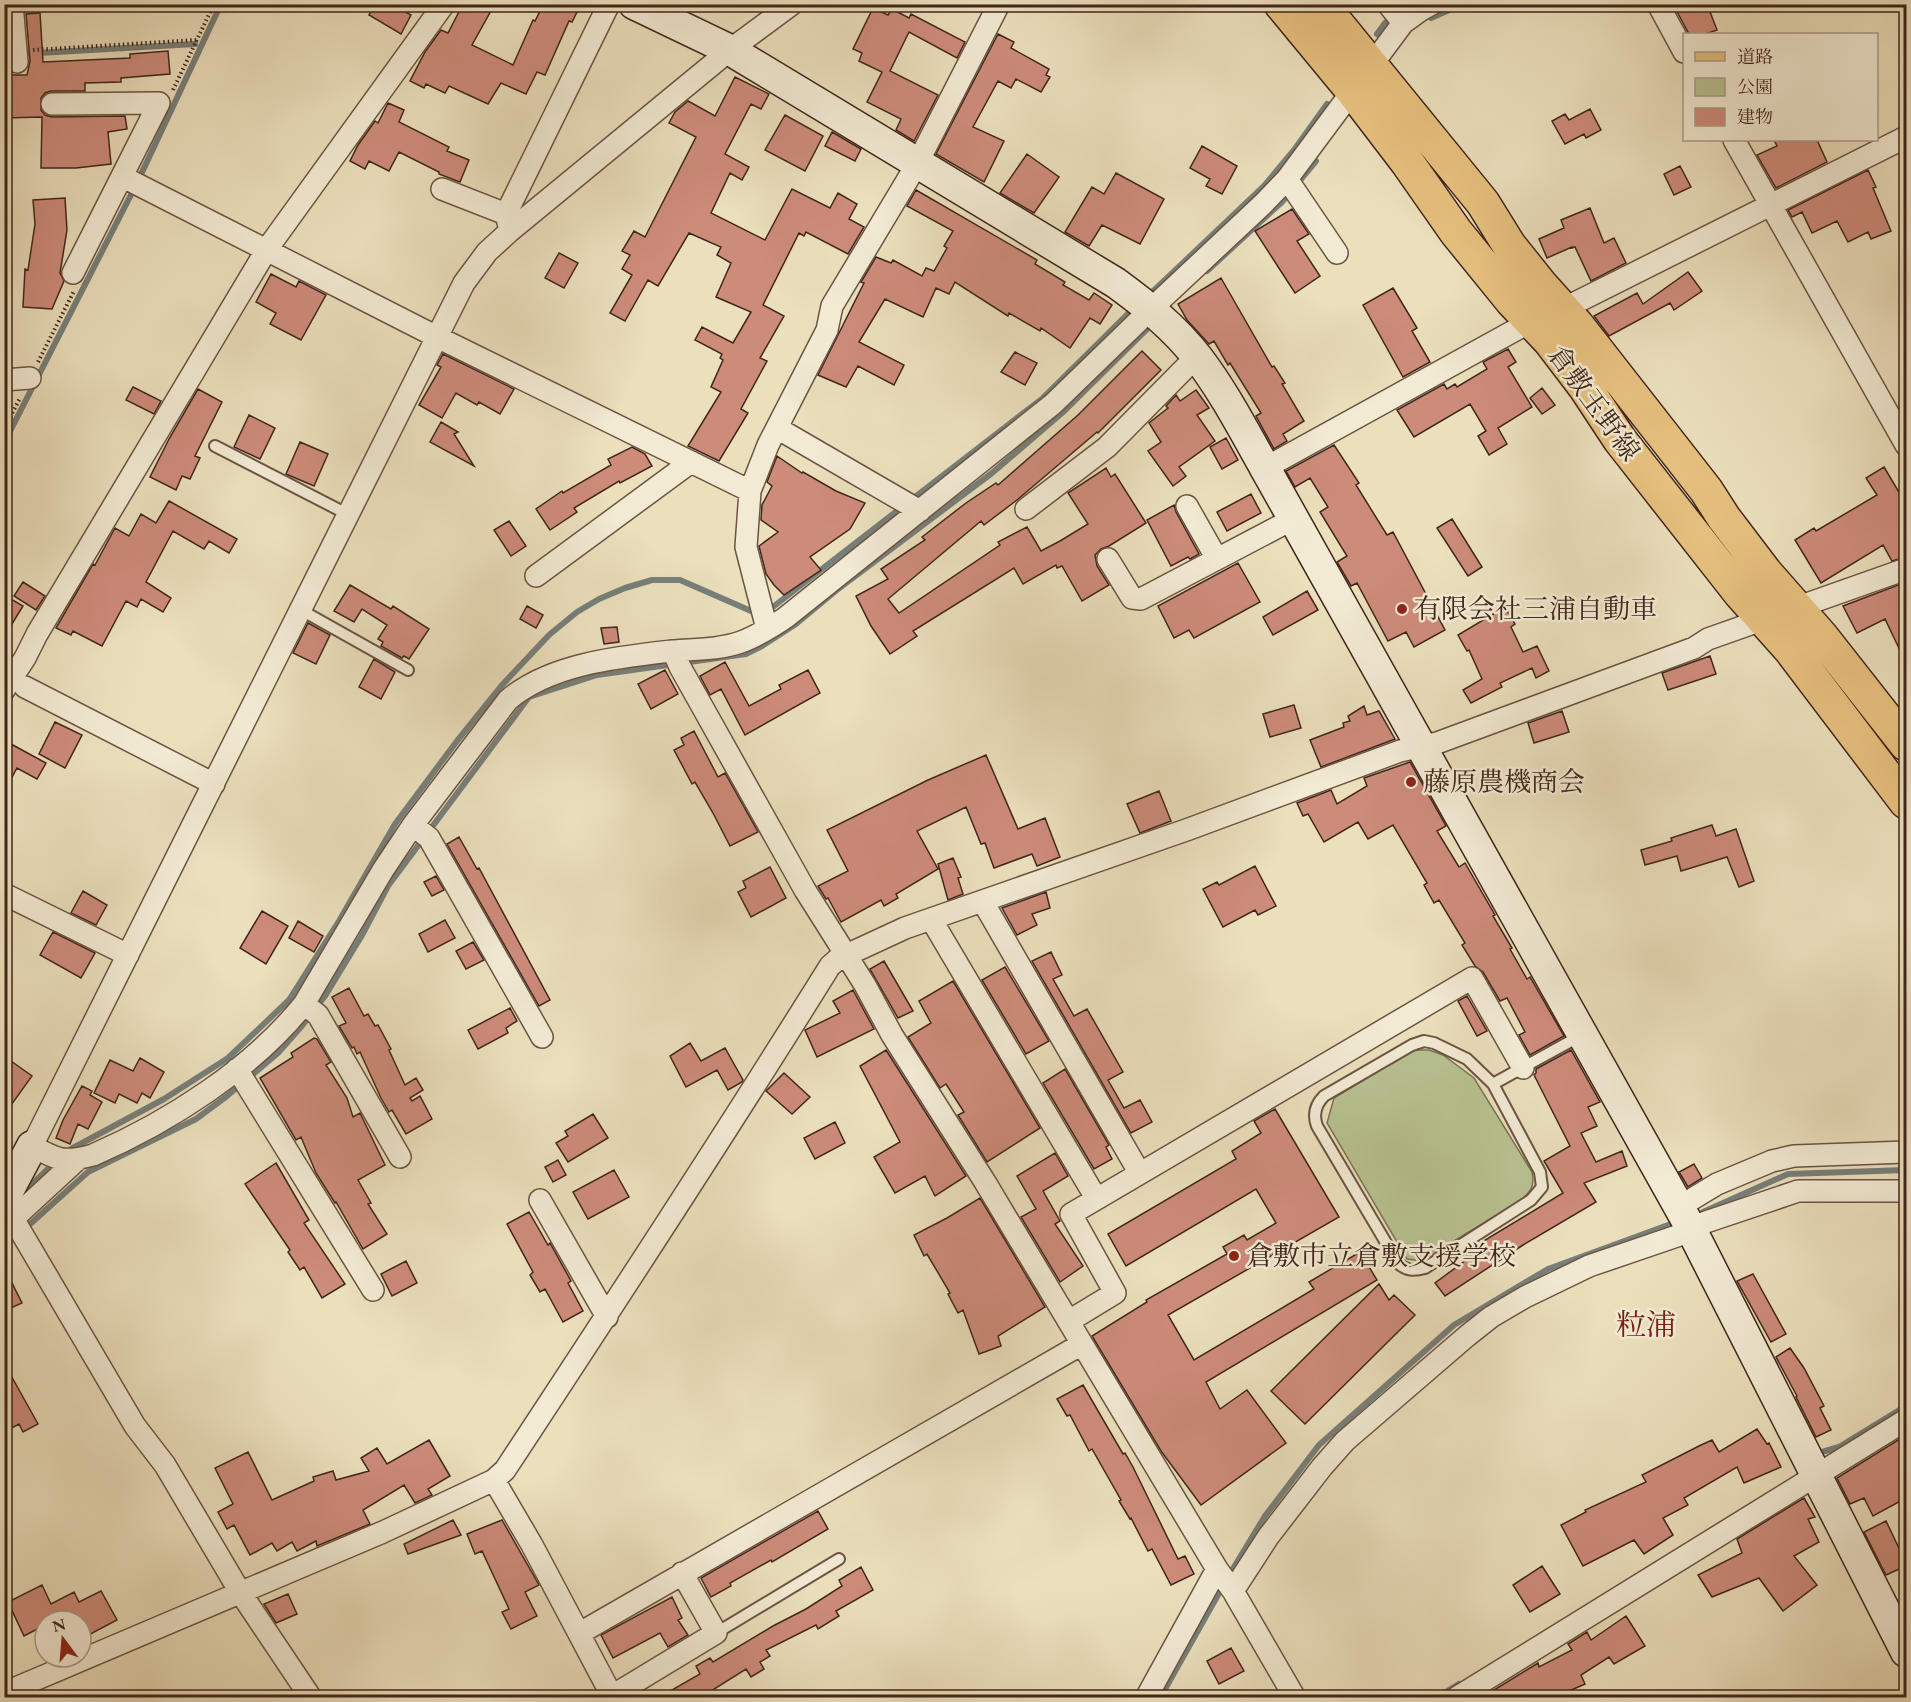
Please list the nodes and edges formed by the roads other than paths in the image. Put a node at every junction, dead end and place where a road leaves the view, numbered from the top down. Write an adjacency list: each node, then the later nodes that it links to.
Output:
1 (12, 4): 14 (street)
2 (444, 4): 25 (street)
3 (609, 4): 24 (street)
4 (634, 4): 12 (street)
5 (792, 4): 12 (street)
6 (999, 4): 19 (street)
7 (1281, 4): 15 (main road, 倉敷玉野線)
8 (1320, 4): 15 (main road, 倉敷玉野線)
9 (1432, 4): 11 (street)
10 (1658, 4): 13 (street)
11 (1395, 14): 15 (street)
12 (730, 50): 19 (street); 24 (street)
13 (1683, 50)
14 (16, 56)
15 (1361, 77): 21 (street); 29 (main road, 倉敷玉野線); 30 (main road, 倉敷玉野線)
16 (52, 104): 20 (street)
17 (1906, 137): 23 (street)
18 (1735, 141): 23 (street)
19 (917, 164): 28 (street); 35 (street)
20 (123, 177): 25 (street); 27 (street)
21 (1292, 186): 26 (street); 28 (street)
22 (442, 189): 24 (street)
23 (1771, 204): 29 (street); 36 (street)
24 (508, 223): 31 (street)
25 (271, 251): 31 (street); 56 (street)
26 (1337, 254)
27 (73, 273)
28 (1143, 303): 32 (street); 41 (street)
29 (1562, 309): 30 (street); 50 (main road, 倉敷玉野線)
30 (1532, 322): 39 (street); 53 (main road, 倉敷玉野線)
31 (438, 337): 38 (street); 44 (street)
32 (1197, 356): 39 (street); 43 (street)
33 (30, 378): 34 (street)
34 (4, 380)
35 (777, 428): 40 (street); 41 (street)
36 (1906, 445)
37 (215, 446): 44 (lane)
38 (691, 462): 40 (street); 49 (street)
39 (1265, 468): 45 (street)
40 (750, 491): 52 (street)
41 (912, 506): 52 (street)
42 (1187, 506): 47 (street)
43 (1026, 509)
44 (349, 515): 51 (street)
45 (1293, 519): 47 (street); 58 (street)
46 (1108, 559): 47 (street)
47 (1217, 559)
48 (1906, 569): 50 (street)
49 (536, 576)
50 (1797, 607): 53 (street); 57 (main road, 倉敷玉野線)
51 (301, 610): 55 (lane); 59 (street)
52 (764, 617): 54 (street)
53 (1764, 619): 58 (street); 60 (main road, 倉敷玉野線)
54 (676, 659): 61 (street); 66 (street)
55 (408, 670)
56 (15, 688): 59 (street)
57 (1906, 744)
58 (1422, 746): 63 (street); 68 (street)
59 (214, 784): 65 (street)
60 (1906, 802)
61 (421, 832): 67 (street); 69 (street)
62 (4, 894): 65 (street)
63 (982, 902): 64 (street); 77 (street)
64 (931, 919): 66 (street); 79 (street)
65 (128, 955): 73 (street)
66 (846, 956): 84 (street); 85 (street)
67 (311, 1010): 71 (street); 75 (street)
68 (1583, 1035): 70 (lane); 82 (street)
69 (542, 1037)
70 (1524, 1068): 72 (lane); 77 (street)
71 (242, 1078): 76 (street); 83 (street)
72 (1493, 1084): 72 (lane)
73 (32, 1146): 76 (street); 81 (street)
74 (1906, 1152): 82 (street)
75 (400, 1157)
76 (78, 1159): 81 (street)
77 (1139, 1173): 79 (street)
78 (1906, 1191): 82 (street)
79 (1096, 1198): 85 (street)
80 (540, 1200): 84 (street)
81 (8, 1207): 93 (street)
82 (1685, 1218): 88 (street); 92 (street)
83 (373, 1290)
84 (607, 1317): 89 (street)
85 (1069, 1321): 86 (street)
86 (1082, 1344): 91 (street); 92 (street)
87 (1906, 1420): 88 (street)
88 (1816, 1476): 96 (street); 102 (street)
89 (496, 1484): 93 (street); 94 (street)
90 (839, 1559): 95 (lane)
91 (682, 1573): 94 (street); 95 (street)
92 (1225, 1580): 100 (street); 101 (street)
93 (240, 1592): 97 (street); 99 (street)
94 (580, 1633): 98 (street)
95 (716, 1633): 98 (street)
96 (1906, 1652)
97 (4, 1693)
98 (613, 1697)
99 (312, 1698)
100 (1146, 1698)
101 (1295, 1698)
102 (1456, 1698)

